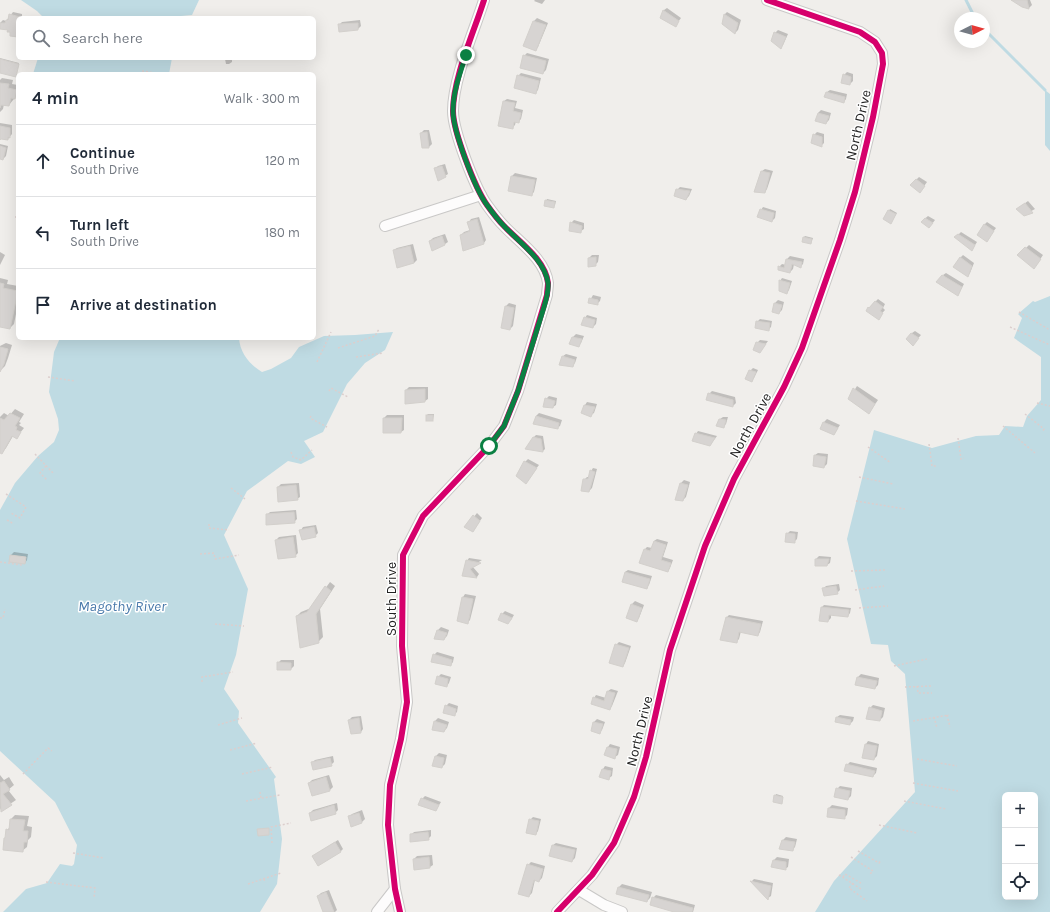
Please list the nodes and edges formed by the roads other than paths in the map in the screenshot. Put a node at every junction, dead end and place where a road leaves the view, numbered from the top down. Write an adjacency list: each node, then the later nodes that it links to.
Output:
1 (484, 0): 3 (street, South Drive)
2 (772, 1): 6 (street, North Drive)
3 (481, 195): 4 (street); 5 (street, South Drive)
4 (385, 226)
5 (395, 890): 7 (street); 8 (street)
6 (579, 890): 9 (street, North Drive); 10 (street)
7 (377, 912)
8 (400, 912)
9 (557, 912)
10 (622, 912)

